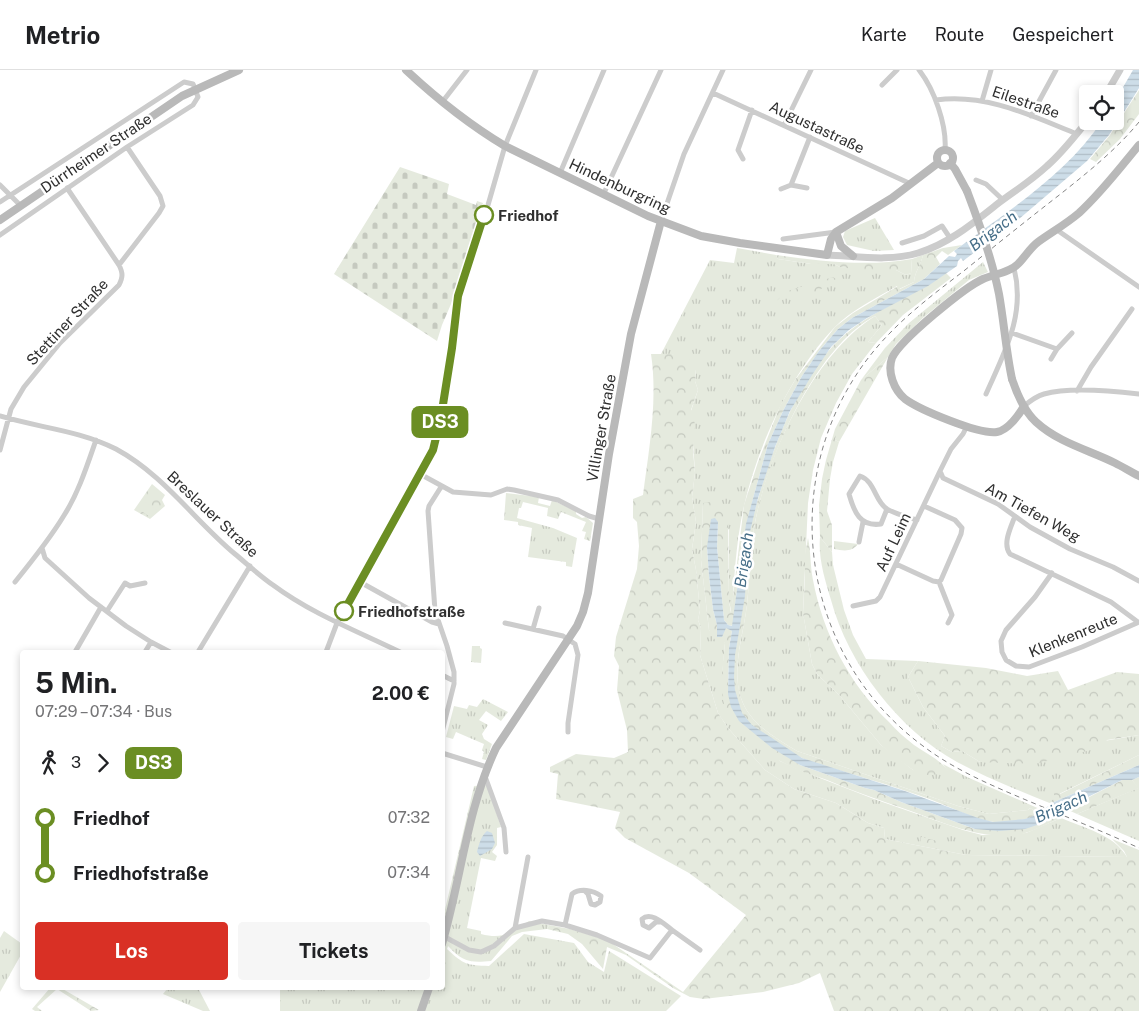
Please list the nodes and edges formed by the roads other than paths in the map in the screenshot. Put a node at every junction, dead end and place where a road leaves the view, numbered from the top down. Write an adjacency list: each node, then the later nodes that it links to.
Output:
1 (239, 70): 16 (main road, Dürrheimer Straße)
2 (406, 70): 19 (main road, Hindenburgring)
3 (467, 70): 19 (street)
4 (536, 70): 28 (street)
5 (604, 70): 34 (street)
6 (661, 70): 42 (street)
7 (724, 70): 17 (street, Villinger Straße)
8 (811, 70): 23 (street)
9 (896, 70): 14 (street)
10 (919, 70): 18 (street)
11 (992, 70): 20 (street)
12 (1056, 70): 22 (street)
13 (1120, 70): 15 (street)
14 (882, 85)
15 (1111, 85)
16 (195, 89): 29 (street, Dürrheimer Straße); 43 (street, Dürrheimer Straße); 46 (main road, Dürrheimer Straße)
17 (713, 93): 21 (street, Augustastraße); 48 (street, Villinger Straße)
18 (936, 100): 20 (street, Eilestraße); 30 (street)
19 (443, 101): 28 (main road, Hindenburgring)
20 (982, 101): 22 (street, Eilestraße)
21 (752, 110): 23 (street, Augustastraße); 31 (street)
22 (1031, 116): 25 (street, Eilestraße)
23 (784, 126): 26 (street, Augustastraße)
24 (1080, 130): 25 (street)
25 (1077, 134): 44 (street)
26 (810, 137): 36 (street, Augustastraße); 38 (street)
27 (1139, 145): 49 (main road)
28 (505, 146): 34 (main road, Hindenburgring); 75 (street)
29 (127, 147): 39 (street, Dürrheimer Straße); 57 (street, Stettiner Straße)
30 (945, 150): 32 (main road); 33 (main road)
31 (743, 159)
32 (938, 162): 33 (main road); 36 (main road)
33 (950, 163): 68 (main road, bridge)
34 (560, 172): 42 (main road, Hindenburgring)
35 (976, 180): 44 (street)
36 (911, 184): 50 (main road)
37 (0, 185): 43 (street)
38 (791, 185): 40 (street); 41 (street)
39 (67, 188): 51 (street, Dürrheimer Straße); 57 (street, Stettiner Straße)
40 (807, 188)
41 (781, 189)
42 (604, 193): 48 (main road, Hindenburgring)
43 (10, 195): 45 (street, Dürrheimer Straße); 46 (street)
44 (1002, 200): 52 (street)
45 (0, 202)
46 (20, 205): 47 (main road, Dürrheimer Straße)
47 (0, 220)
48 (661, 221): 55 (main road, Hindenburgring); 81 (main road, Villinger Straße)
49 (1057, 230): 58 (main road); 59 (street)
50 (836, 232): 53 (street); 55 (main road); 56 (main road)
51 (0, 235)
52 (950, 238): 54 (street); 56 (street)
53 (783, 239)
54 (902, 243)
55 (827, 255): 56 (street)
56 (853, 256)
57 (119, 265): 70 (street, Stettiner Straße)
58 (1014, 268): 61 (street); 71 (main road)
59 (1139, 287)
60 (1132, 309): 65 (street)
61 (1012, 333): 63 (street); 66 (street)
62 (1072, 333): 63 (street)
63 (1058, 349): 64 (street)
64 (1051, 359)
65 (1077, 391): 67 (street); 68 (street)
66 (986, 394)
67 (1139, 394)
68 (1024, 406): 71 (main road); 76 (main road)
69 (0, 416): 70 (street, Breslauer Straße)
70 (8, 419): 72 (street, Breslauer Straße); 73 (street, Stettiner Straße)
71 (967, 426): 74 (street)
72 (96, 440): 85 (street); 87 (street, Breslauer Straße)
73 (0, 450)
74 (940, 471): 78 (street, Auf Leim); 80 (street, Am Tiefen Weg)
75 (420, 474): 77 (street); 91 (street)
76 (1139, 476)
77 (441, 487): 81 (street); 101 (street)
78 (924, 506): 82 (street, Auf Leim); 92 (street)
79 (887, 509): 82 (street); 83 (street); 83 (street)
80 (1015, 516): 88 (street, Klenkenreute); 89 (street, Am Tiefen Weg)
81 (599, 519): 103 (main road, Villinger Straße)
82 (917, 520): 86 (street, Auf Leim)
83 (862, 522): 84 (street)
84 (859, 542)
85 (42, 548): 90 (street); 96 (street)
86 (896, 564): 92 (street); 94 (street, Auf Leim)
87 (250, 566): 100 (street, Breslauer Straße); 108 (street)
88 (1052, 572): 98 (street, Klenkenreute); 98 (street, Klenkenreute)
89 (1139, 581)
90 (15, 582)
91 (360, 582): 100 (street); 101 (street)
92 (938, 582): 99 (street)
93 (145, 583): 96 (street)
94 (853, 606)
95 (539, 608): 102 (street)
96 (104, 609): 104 (street); 105 (street)
97 (506, 622): 102 (street)
98 (1138, 622)
99 (948, 623)
100 (337, 624): 109 (street); 110 (street, Breslauer Straße)
101 (439, 624): 112 (street)
102 (534, 629): 103 (street)
103 (569, 639): 114 (street); 116 (main road, Villinger Straße)
104 (151, 642): 106 (street); 107 (street)
105 (76, 650)
106 (146, 650)
107 (166, 650)
108 (199, 650)
109 (327, 650)
110 (396, 650)
111 (445, 676): 112 (street)
112 (454, 681): 113 (street)
113 (445, 719)
114 (568, 732)
115 (445, 754): 116 (street)
116 (487, 767): 117 (main road, Villinger Straße)
117 (484, 778): 118 (street); 125 (main road, Villinger Straße)
118 (506, 852)
119 (528, 857): 123 (street)
120 (585, 891): 122 (street)
121 (660, 922): 124 (street)
122 (565, 925): 123 (street, Villinger Straße); 124 (street, Villinger Straße)
123 (515, 928): 126 (street, Villinger Straße)
124 (672, 930): 127 (street)
125 (445, 936)
126 (445, 940)
127 (700, 950)
128 (428, 990): 129 (main road)
129 (421, 1011)

